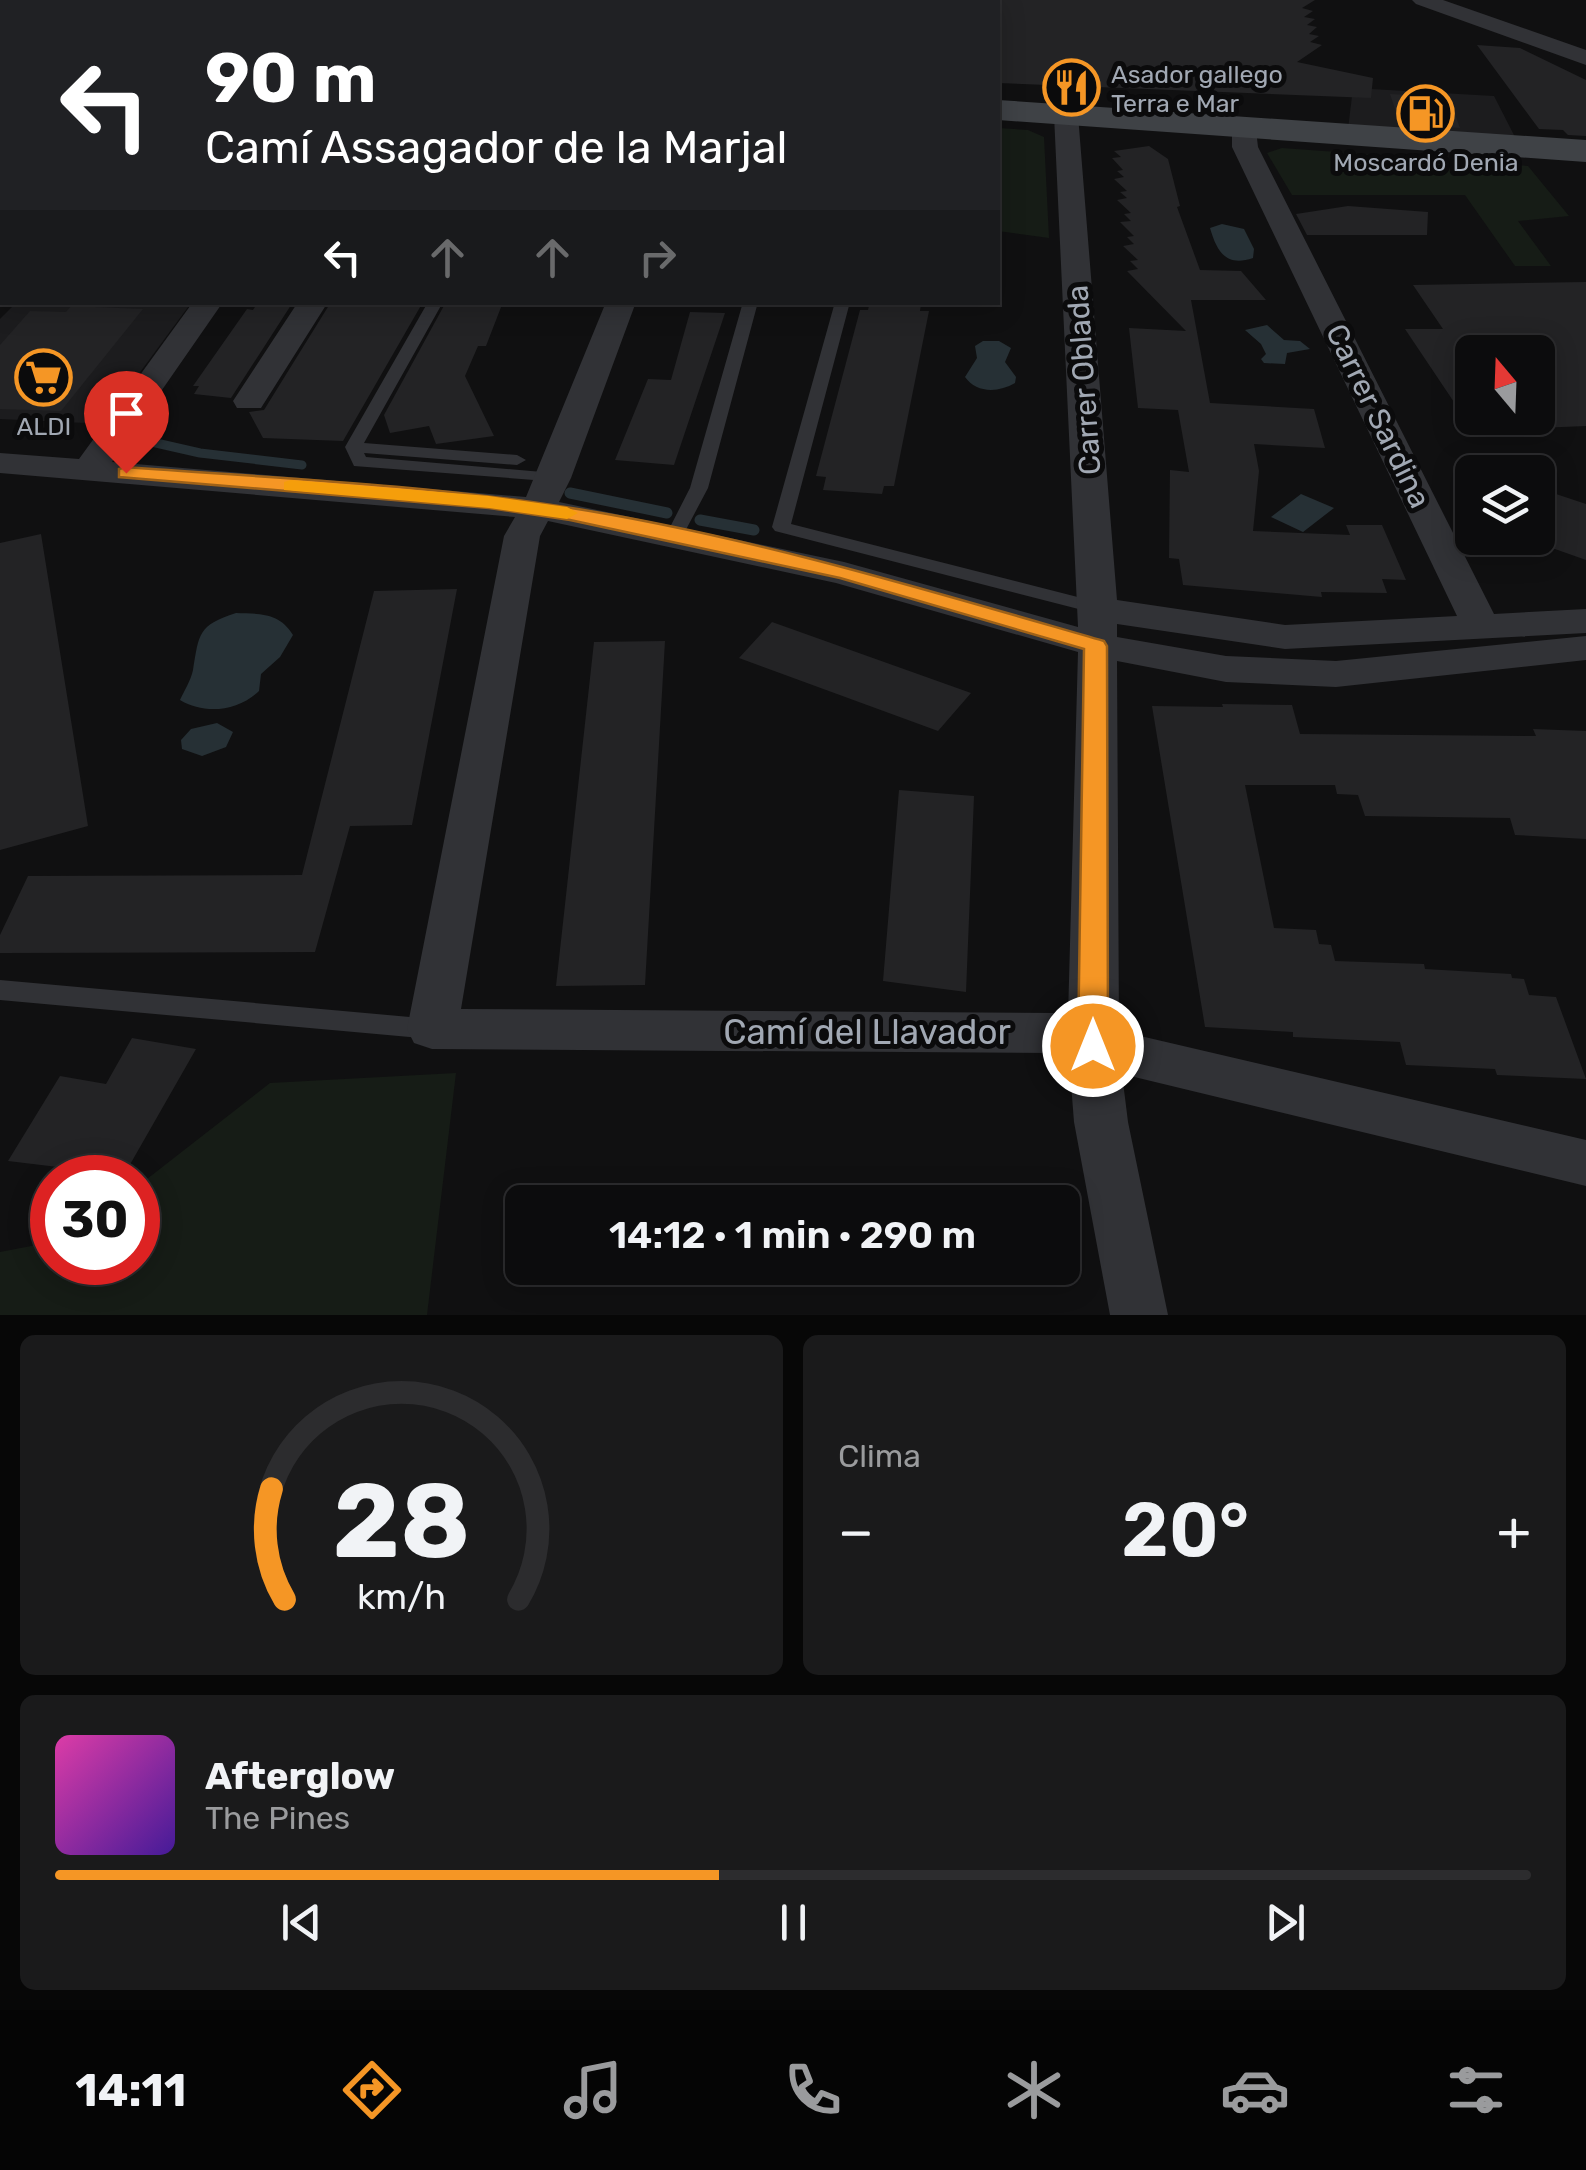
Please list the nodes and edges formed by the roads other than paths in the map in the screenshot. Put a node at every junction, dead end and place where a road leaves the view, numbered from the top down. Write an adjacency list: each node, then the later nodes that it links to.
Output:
1 (1423, 0): 2 (street)
2 (1586, 58)
3 (1000, 110): 4 (main road)
4 (1066, 115): 5 (main road); 22 (street, Carrer Oblada)
5 (1244, 130): 6 (main road); 21 (street, Carrer Sardina)
6 (1586, 151)
7 (206, 305): 17 (street)
8 (311, 305): 13 (street)
9 (434, 305): 14 (lane)
10 (619, 305): 18 (street)
11 (749, 305): 19 (lane)
12 (842, 305): 22 (lane)
13 (249, 401)
14 (353, 447): 15 (lane); 18 (lane)
15 (518, 460)
16 (0, 463): 17 (street)
17 (89, 470): 18 (street)
18 (545, 494): 19 (street); 25 (street)
19 (675, 535): 22 (street)
20 (1586, 621): 21 (street)
21 (1480, 624): 22 (street)
22 (1097, 627): 23 (street); 26 (street, Carrer Oblada)
23 (1586, 648)
24 (0, 990): 25 (lane)
25 (432, 1029): 26 (street, Camí del Llavador)
26 (1093, 1046): 27 (street, Camí del Llavador); 28 (street, Carrer Oblada)
27 (1586, 1163)
28 (1138, 1315)

